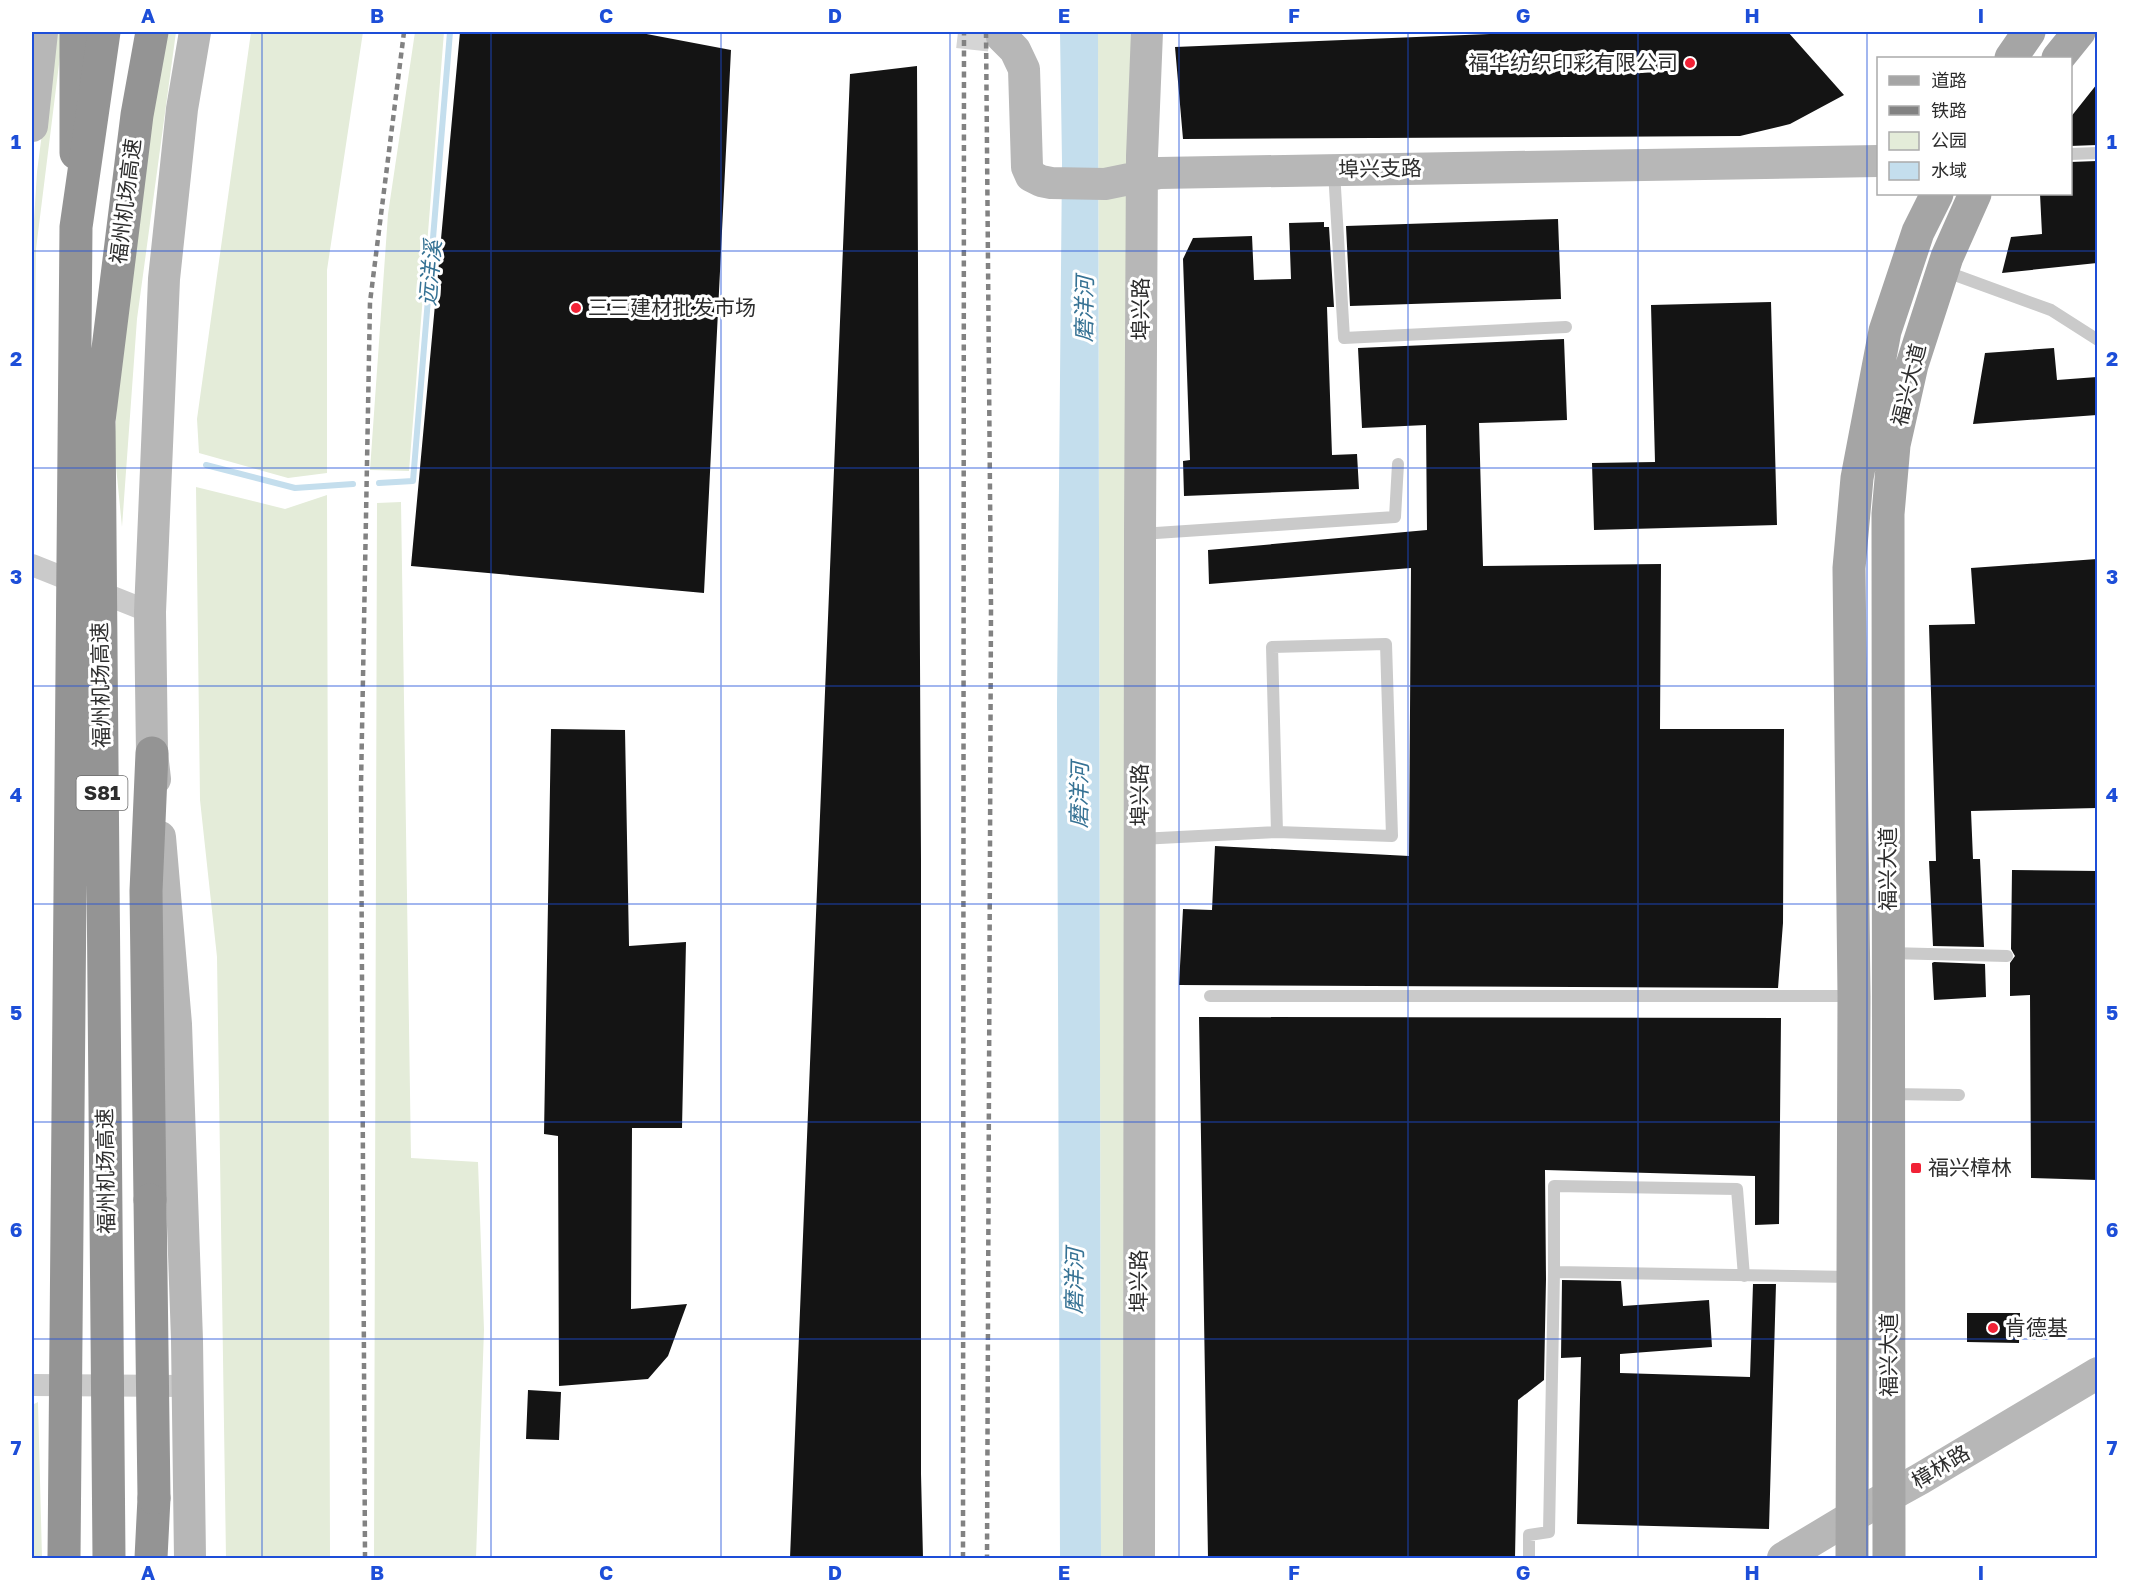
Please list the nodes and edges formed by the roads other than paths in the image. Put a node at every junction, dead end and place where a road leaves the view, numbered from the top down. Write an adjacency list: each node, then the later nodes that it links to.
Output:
1 (42, 32): 12 (street)
2 (76, 32): 20 (highway, bridge)
3 (104, 32): 20 (highway, 福州机场高速 / S81, bridge)
4 (152, 32): 46 (highway, 福州机场高速 / S81, bridge)
5 (195, 32): 27 (street)
6 (1147, 32): 17 (street, 埠兴路)
7 (2029, 32): 10 (main road)
8 (2079, 32): 11 (main road)
9 (1002, 37): 17 (street, 埠兴支路)
10 (2012, 57)
11 (2059, 57)
12 (32, 126)
13 (2097, 153): 14 (lane)
14 (2072, 154)
15 (1877, 160): 16 (street, 埠兴支路)
16 (1334, 170): 17 (street, 埠兴支路); 22 (lane)
17 (1142, 177): 25 (street, 埠兴路)
18 (1936, 195): 34 (main road, 福兴大道)
19 (1975, 195): 21 (main road, 福兴大道)
20 (76, 227): 45 (highway, 福州机场高速 / S81, bridge)
21 (1943, 271): 23 (lane); 31 (main road, 福兴大道)
22 (1566, 327)
23 (2097, 340)
24 (1398, 464): 25 (lane)
25 (1140, 534): 30 (street, 埠兴路)
26 (32, 566): 27 (street)
27 (150, 612): 28 (street)
28 (152, 753): 42 (street); 47 (highway, bridge)
29 (1277, 832): 29 (lane); 30 (lane)
30 (1140, 839): 49 (street, 埠兴路)
31 (1888, 953): 32 (lane); 35 (main road, 福兴大道)
32 (2007, 956)
33 (1210, 996): 34 (lane)
34 (1854, 996): 39 (main road, 福兴大道)
35 (1888, 1094): 36 (lane); 43 (main road, 福兴大道)
36 (1959, 1095)
37 (1554, 1272): 38 (lane); 38 (lane); 50 (lane)
38 (1744, 1276): 39 (lane)
39 (1852, 1277): 44 (main road, 福兴大道)
40 (2097, 1372): 43 (street, 樟林路)
41 (32, 1385): 42 (street)
42 (187, 1386): 48 (street)
43 (1888, 1497): 44 (street, 樟林路); 53 (main road, 福兴大道)
44 (1853, 1516): 51 (street, 樟林路); 52 (main road, 福兴大道)
45 (64, 1558)
46 (110, 1558)
47 (152, 1558)
48 (190, 1558)
49 (1139, 1558)
50 (1528, 1558)
51 (1783, 1558)
52 (1852, 1558)
53 (1889, 1558)

